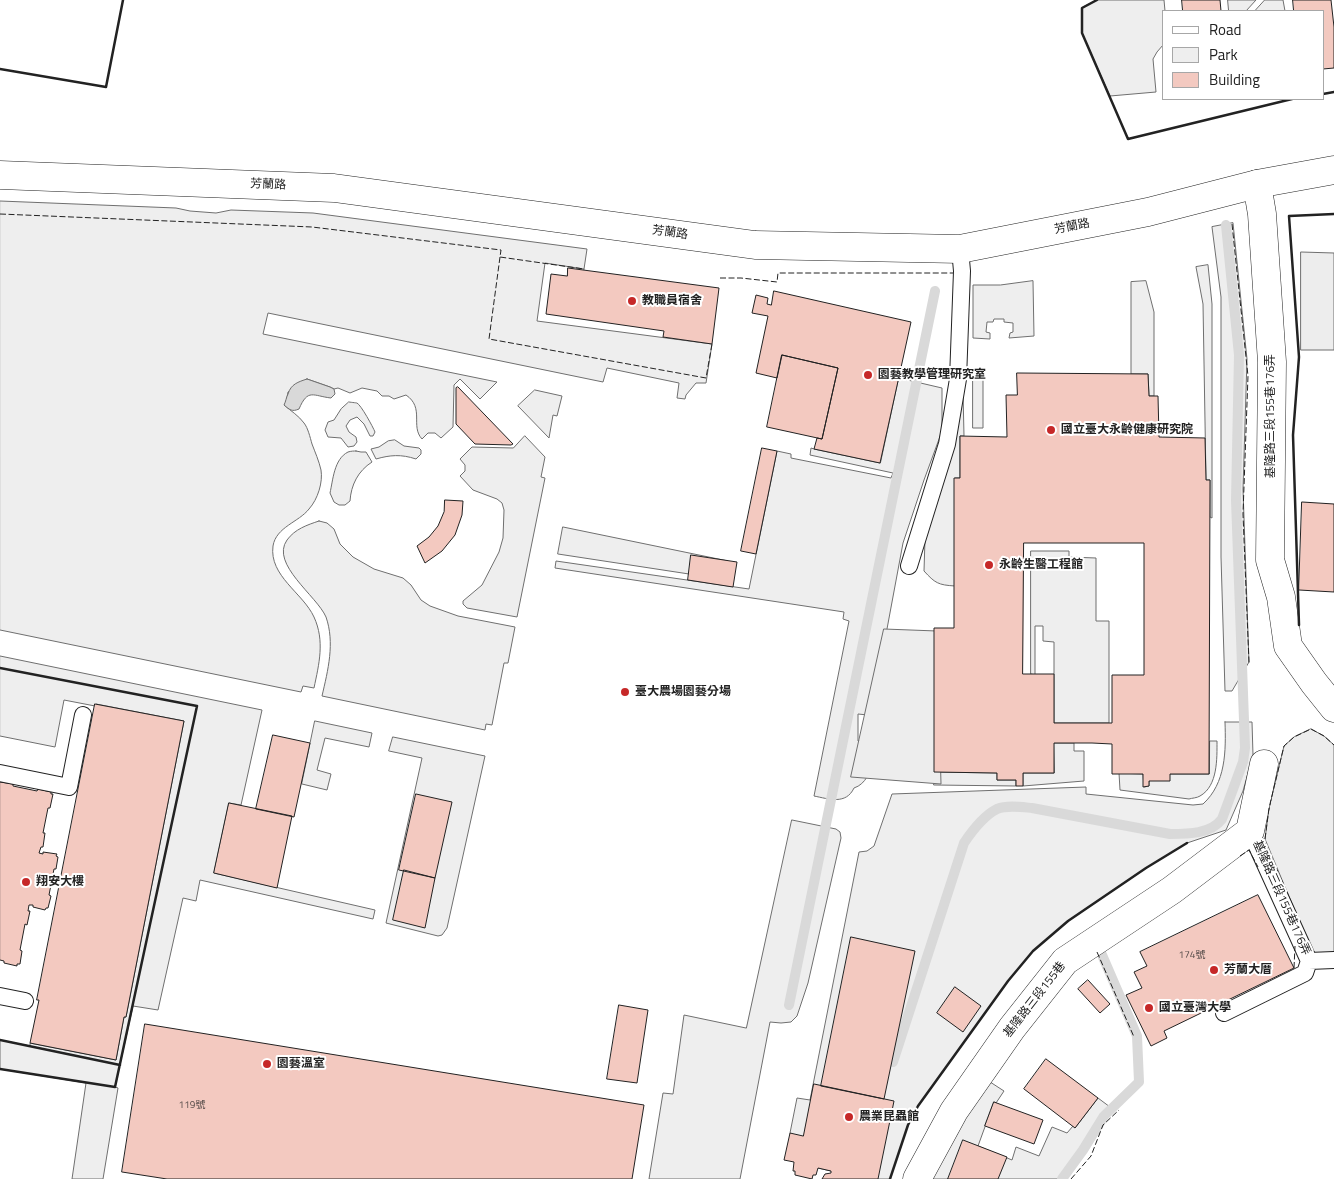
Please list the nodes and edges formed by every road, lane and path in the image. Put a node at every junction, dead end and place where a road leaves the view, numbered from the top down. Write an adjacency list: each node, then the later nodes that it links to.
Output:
1 (1334, 170): 3 (street, 芳蘭路)
2 (0, 175): 4 (street, 芳蘭路)
3 (1257, 184): 4 (street, 芳蘭路); 6 (street, 基隆路三段155巷176弄)
4 (960, 249): 5 (lane)
5 (909, 566)
6 (1334, 708)
7 (83, 716): 9 (lane)
8 (1264, 764): 10 (street, 基隆路三段155巷176弄)
9 (0, 773)
10 (1250, 831): 12 (lane, 基隆路三段155巷176弄); 16 (street, 基隆路三段155巷)
11 (1334, 960): 12 (lane)
12 (1309, 961): 15 (lane, 基隆路三段155巷176弄)
13 (0, 996): 14 (lane)
14 (25, 1001)
15 (1224, 1013)
16 (917, 1179)

